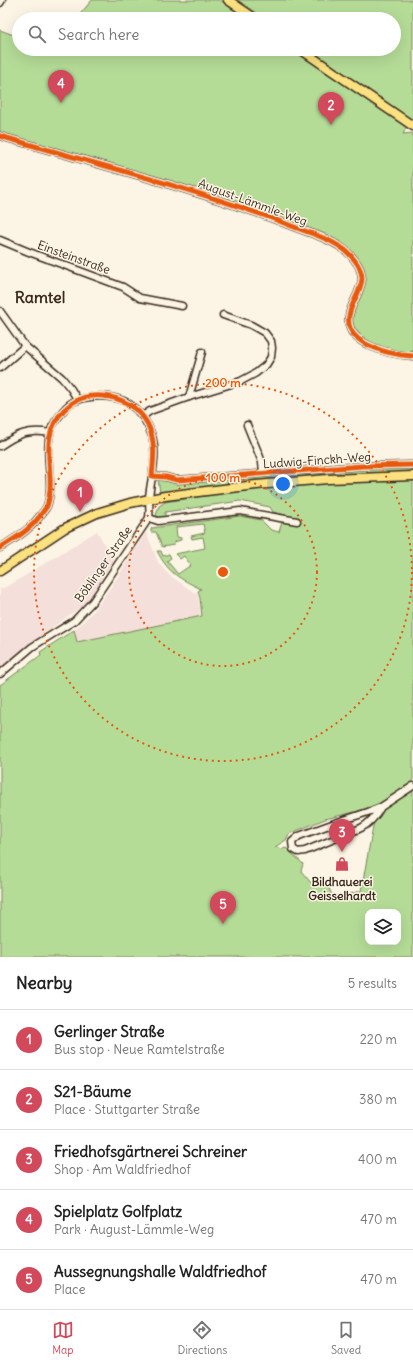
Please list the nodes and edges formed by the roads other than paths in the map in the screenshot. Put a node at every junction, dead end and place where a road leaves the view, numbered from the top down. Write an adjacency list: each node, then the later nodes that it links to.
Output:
1 (2, 0): 3 (street)
2 (228, 0): 4 (main road)
3 (0, 3)
4 (246, 12)
5 (310, 56): 6 (main road)
6 (413, 126)
7 (0, 136): 14 (street, August-Lämmle-Weg)
8 (0, 240): 9 (street, Einsteinstraße)
9 (182, 306)
10 (0, 311): 12 (street)
11 (223, 315): 16 (street)
12 (25, 346): 15 (street); 17 (street)
13 (202, 352): 16 (street)
14 (413, 356)
15 (0, 368)
16 (189, 397): 18 (street)
17 (77, 399): 18 (street); 20 (street)
18 (143, 416): 24 (street)
19 (247, 425): 23 (street, Ludwig-Finckh-Weg)
20 (50, 433): 21 (street); 29 (street)
21 (0, 446)
22 (413, 464): 23 (street, Ludwig-Finckh-Weg)
23 (263, 473): 24 (street, Ludwig-Finckh-Weg)
24 (152, 476): 26 (street)
25 (413, 476): 26 (main road)
26 (149, 499): 27 (street); 30 (main road)
27 (149, 518): 28 (street); 31 (street, Böblinger Straße)
28 (297, 521)
29 (0, 548)
30 (0, 571)
31 (0, 674)
32 (413, 786): 33 (street)
33 (381, 807): 33 (street)

